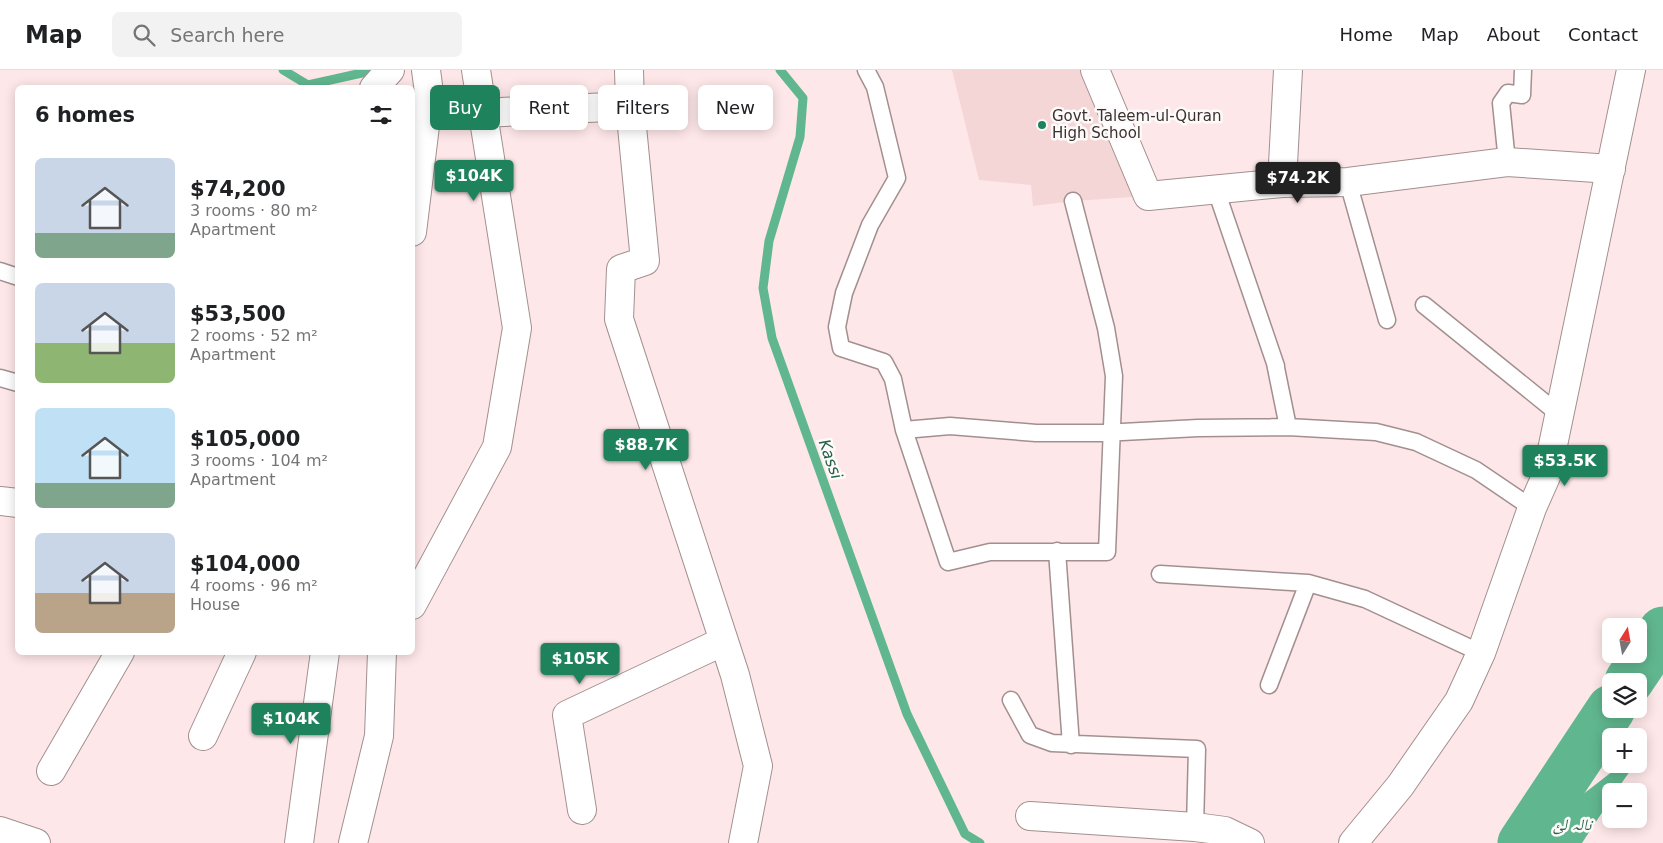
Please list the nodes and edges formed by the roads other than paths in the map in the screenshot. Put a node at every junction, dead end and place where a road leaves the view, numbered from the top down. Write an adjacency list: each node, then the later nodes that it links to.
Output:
1 (390, 70): 10 (street)
2 (426, 70): 23 (street)
3 (476, 70): 11 (street)
4 (629, 70): 12 (street)
5 (866, 70): 32 (lane)
6 (1095, 70): 21 (street)
7 (1288, 70): 20 (street)
8 (1523, 70): 17 (lane)
9 (1631, 70): 18 (street)
10 (377, 85)
11 (478, 85)
12 (629, 85)
13 (598, 108): 14 (street)
14 (500, 112)
15 (484, 130): 40 (street)
16 (632, 130): 41 (street)
17 (1507, 162): 18 (street); 19 (street)
18 (1611, 169): 30 (street)
19 (1348, 182): 20 (street); 27 (lane)
20 (1282, 183): 21 (street)
21 (1216, 190): 31 (lane)
22 (1073, 201): 33 (lane)
23 (415, 207)
24 (0, 271): 25 (lane)
25 (15, 276)
26 (1424, 306): 30 (lane)
27 (1388, 320)
28 (0, 378): 29 (lane)
29 (15, 382)
30 (1560, 415): 36 (street)
31 (1288, 427): 33 (lane); 36 (lane)
32 (904, 430): 33 (lane); 37 (lane)
33 (1110, 433): 37 (lane)
34 (0, 501): 35 (street)
35 (15, 503)
36 (1532, 508): 42 (street)
37 (1057, 551): 50 (lane)
38 (1160, 574): 39 (lane)
39 (1308, 583): 42 (lane); 47 (lane)
40 (415, 599)
41 (724, 641): 52 (street); 59 (street)
42 (1481, 653): 61 (street)
43 (118, 655): 51 (street)
44 (241, 655): 49 (street)
45 (325, 655): 57 (street)
46 (382, 655): 58 (street)
47 (1269, 685)
48 (1011, 700): 50 (lane)
49 (203, 736)
50 (1071, 745): 54 (lane)
51 (51, 772)
52 (582, 810)
53 (1030, 816): 54 (street)
54 (1195, 828): 60 (street)
55 (0, 831): 56 (street)
56 (36, 843)
57 (299, 843)
58 (353, 843)
59 (743, 843)
60 (1250, 843)
61 (1353, 843)

